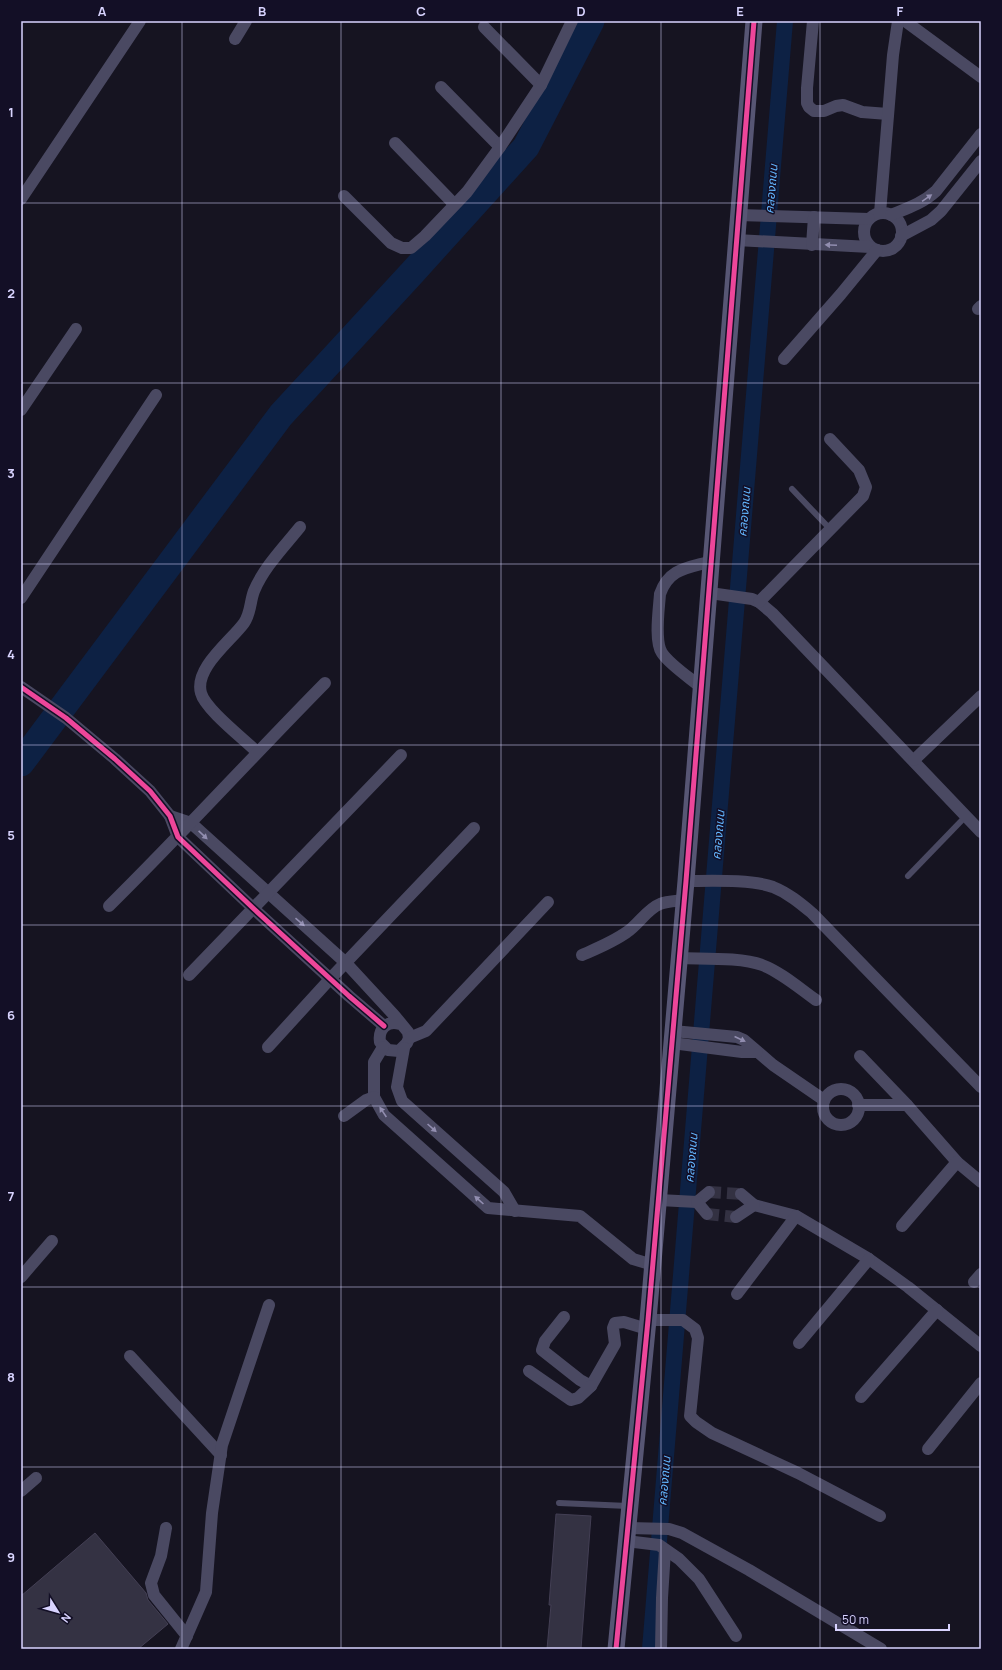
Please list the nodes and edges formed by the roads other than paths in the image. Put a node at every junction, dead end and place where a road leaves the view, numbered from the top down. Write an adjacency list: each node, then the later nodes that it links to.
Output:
1 (140, 21): 19 (street)
2 (246, 21): 9 (street)
3 (572, 21): 11 (street)
4 (754, 21): 21 (street)
5 (813, 21): 13 (street)
6 (898, 21): 13 (street)
7 (905, 21): 10 (street)
8 (484, 27): 11 (street)
9 (235, 40)
10 (981, 78)
11 (541, 85): 16 (street)
12 (441, 87): 16 (street)
13 (888, 114): 22 (street)
14 (981, 134): 22 (street, one-way to 14)
15 (395, 143): 20 (street)
16 (500, 147): 20 (street)
17 (981, 160): 24 (street)
18 (344, 196): 20 (street)
19 (21, 199)
20 (454, 204)
21 (744, 215): 23 (street); 25 (street)
22 (880, 216): 23 (street); 24 (street); 27 (street)
23 (814, 217): 26 (street)
24 (902, 236): 27 (street)
25 (744, 241): 26 (street); 36 (street)
26 (812, 245): 27 (street, one-way to 26)
27 (873, 248): 29 (street)
28 (76, 329): 31 (street)
29 (784, 359)
30 (156, 395): 38 (street)
31 (21, 410)
32 (830, 439): 35 (street)
33 (792, 489): 35 (lane)
34 (300, 527): 44 (street)
35 (831, 530): 39 (street)
36 (712, 561): 37 (street); 42 (street)
37 (715, 593): 39 (street); 42 (street)
38 (21, 598)
39 (755, 601): 46 (street)
40 (325, 683): 44 (street)
41 (21, 687): 47 (street)
42 (702, 688): 54 (street)
43 (981, 696): 46 (street)
44 (257, 752): 49 (street)
45 (401, 755): 55 (street)
46 (914, 760): 48 (street)
47 (170, 816): 49 (street); 52 (street)
48 (966, 816): 51 (street); 53 (lane)
49 (190, 823): 52 (street); 55 (street, one-way to 55)
50 (474, 828): 62 (street)
51 (981, 832)
52 (178, 838): 58 (street); 59 (street)
53 (908, 876)
54 (692, 881): 56 (street); 74 (street)
55 (268, 894): 59 (street); 62 (street, one-way to 62)
56 (684, 900): 60 (street); 61 (street)
57 (548, 902): 69 (street)
58 (109, 906)
59 (254, 910): 63 (street); 64 (street)
60 (582, 954)
61 (684, 958): 65 (street); 68 (street)
62 (346, 963): 64 (street); 66 (street)
63 (189, 975)
64 (330, 978): 67 (street); 70 (street)
65 (816, 1000)
66 (400, 1024): 67 (street); 69 (street)
67 (384, 1026): 71 (street)
68 (679, 1037): 72 (street); 72 (street, one-way to 72); 84 (street)
69 (406, 1043): 71 (street); 87 (street, one-way to 87)
70 (268, 1047)
71 (383, 1047): 75 (street)
72 (757, 1052): 76 (street)
73 (860, 1056): 77 (street)
74 (981, 1087)
75 (374, 1097): 79 (street); 87 (street, one-way to 75)
76 (824, 1100): 78 (street); 78 (street)
77 (907, 1104): 78 (street); 80 (street)
78 (858, 1105)
79 (344, 1116)
80 (957, 1162): 81 (street); 91 (street)
81 (981, 1182)
82 (709, 1192): 85 (street)
83 (741, 1194): 86 (street)
84 (663, 1200): 85 (street); 94 (street)
85 (694, 1202): 88 (street)
86 (754, 1205): 89 (street); 90 (street)
87 (515, 1211): 94 (street)
88 (707, 1214)
89 (796, 1216): 93 (street); 96 (street)
90 (736, 1217)
91 (902, 1226)
92 (52, 1241): 95 (street)
93 (868, 1258): 98 (street); 101 (street)
94 (653, 1265): 100 (street)
95 (21, 1277)
96 (737, 1294)
97 (269, 1305): 109 (street)
98 (937, 1310): 102 (street); 107 (street)
99 (564, 1317): 106 (street)
100 (651, 1323): 106 (street); 113 (street); 114 (street)
101 (799, 1343)
102 (981, 1346)
103 (130, 1356): 109 (street)
104 (529, 1371): 106 (street)
105 (981, 1383): 108 (street)
106 (591, 1386)
107 (861, 1397)
108 (928, 1450)
109 (221, 1455): 118 (street)
110 (36, 1478): 111 (street)
111 (21, 1491)
112 (558, 1503): 113 (lane)
113 (630, 1506): 116 (street)
114 (880, 1516)
115 (166, 1528): 118 (street)
116 (632, 1535): 117 (street); 121 (street); 123 (street)
117 (662, 1547): 119 (street); 122 (street)
118 (187, 1636): 120 (street)
119 (736, 1636)
120 (181, 1649)
121 (616, 1649)
122 (661, 1649)
123 (881, 1649)

